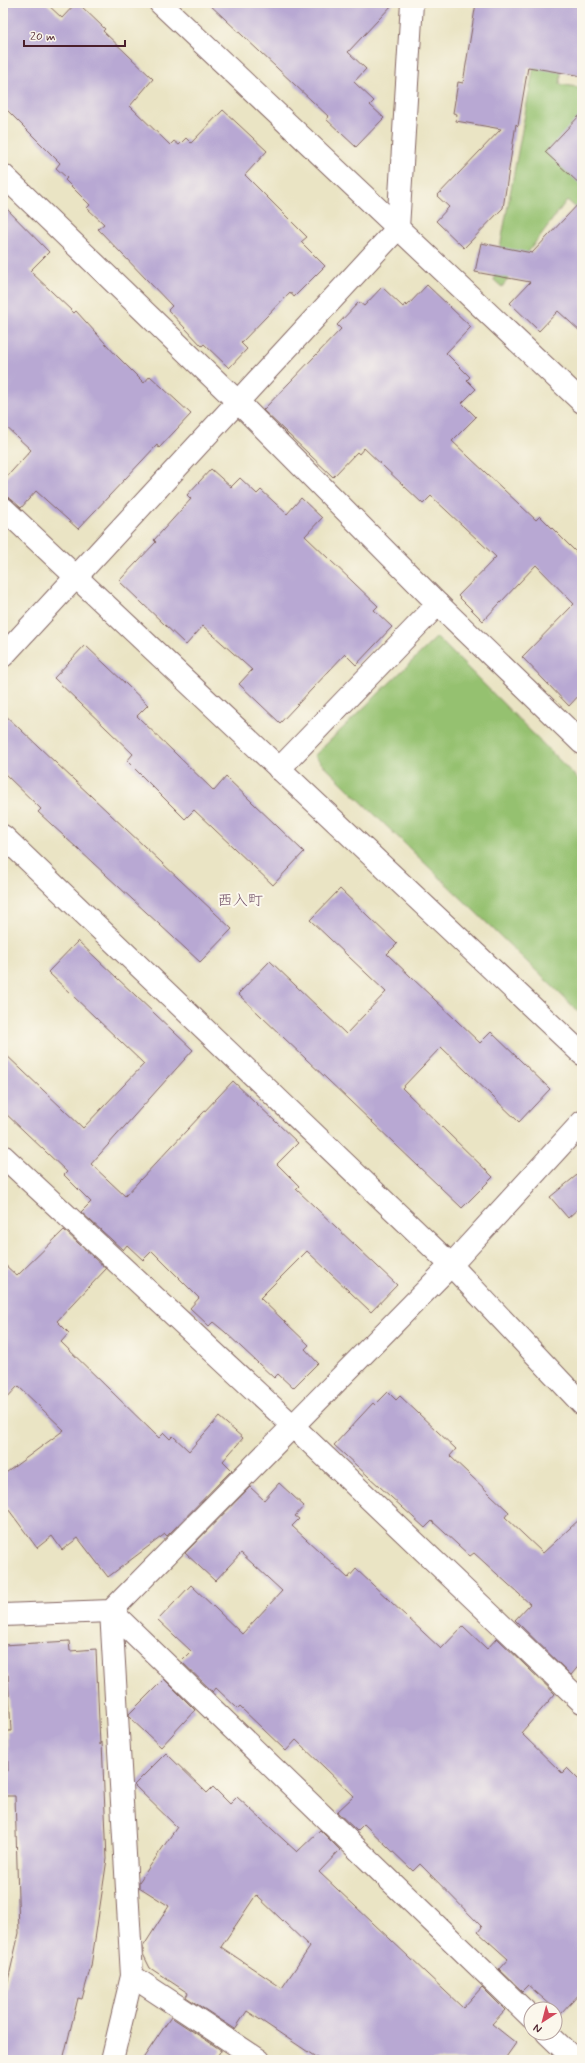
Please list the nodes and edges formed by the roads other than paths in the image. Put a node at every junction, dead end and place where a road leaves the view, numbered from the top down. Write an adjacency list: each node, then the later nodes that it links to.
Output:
1 (160, 3): 4 (street)
2 (412, 3): 4 (street)
3 (3, 175): 5 (street)
4 (398, 228): 5 (street); 6 (street)
5 (238, 402): 8 (street); 9 (street)
6 (582, 402)
7 (3, 508): 8 (street)
8 (77, 578): 10 (street); 12 (street)
9 (438, 604): 11 (street); 12 (street)
10 (3, 656)
11 (582, 743)
12 (280, 769): 14 (street)
13 (3, 836): 17 (street)
14 (582, 1054)
15 (582, 1122): 17 (street)
16 (3, 1156): 19 (street)
17 (451, 1265): 18 (street); 19 (street)
18 (582, 1404)
19 (293, 1426): 20 (street); 22 (street)
20 (111, 1611): 21 (street); 23 (street); 24 (street)
21 (3, 1615)
22 (582, 1702)
23 (132, 1976): 26 (street); 27 (street)
24 (523, 2009)
25 (556, 2041): 28 (street)
26 (112, 2060)
27 (259, 2060)
28 (575, 2060)

